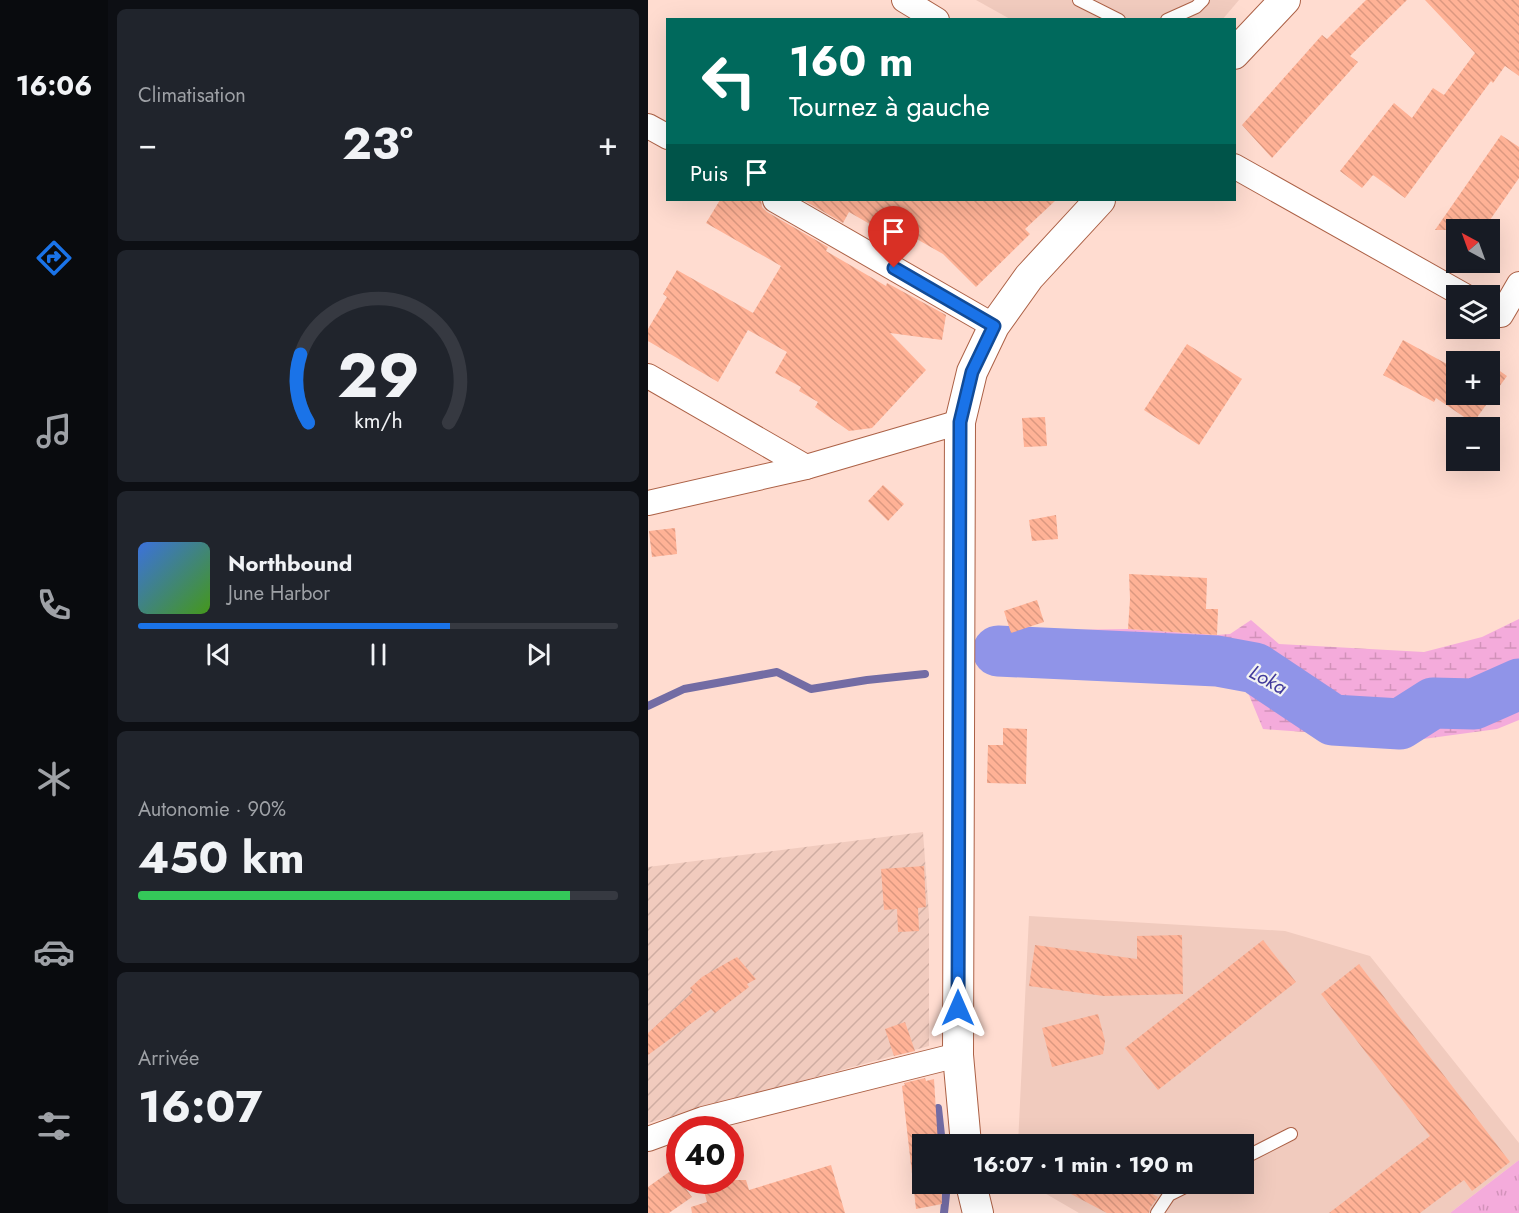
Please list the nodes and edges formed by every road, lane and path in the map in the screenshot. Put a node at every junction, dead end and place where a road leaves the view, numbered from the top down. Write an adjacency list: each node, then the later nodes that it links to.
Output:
1 (904, 0): 5 (street)
2 (1078, 0): 6 (lane)
3 (1203, 0): 7 (lane)
4 (1285, 0): 8 (street)
5 (935, 18)
6 (1115, 18)
7 (1171, 18)
8 (1236, 52)
9 (648, 126): 10 (street)
10 (666, 136)
11 (1236, 167): 15 (street)
12 (777, 201): 17 (street)
13 (1099, 201): 17 (street)
14 (1519, 284): 16 (street)
15 (1446, 285)
16 (1503, 317)
17 (994, 326): 19 (street)
18 (648, 376): 20 (street)
19 (960, 422): 20 (street); 22 (street)
20 (806, 467): 21 (street)
21 (648, 503)
22 (958, 1055): 23 (street); 25 (street)
23 (965, 1134)
24 (1291, 1134): 26 (lane)
25 (648, 1139)
26 (1254, 1153)
27 (973, 1194): 29 (street)
28 (1170, 1194): 30 (lane)
29 (978, 1213)
30 (1157, 1213)

